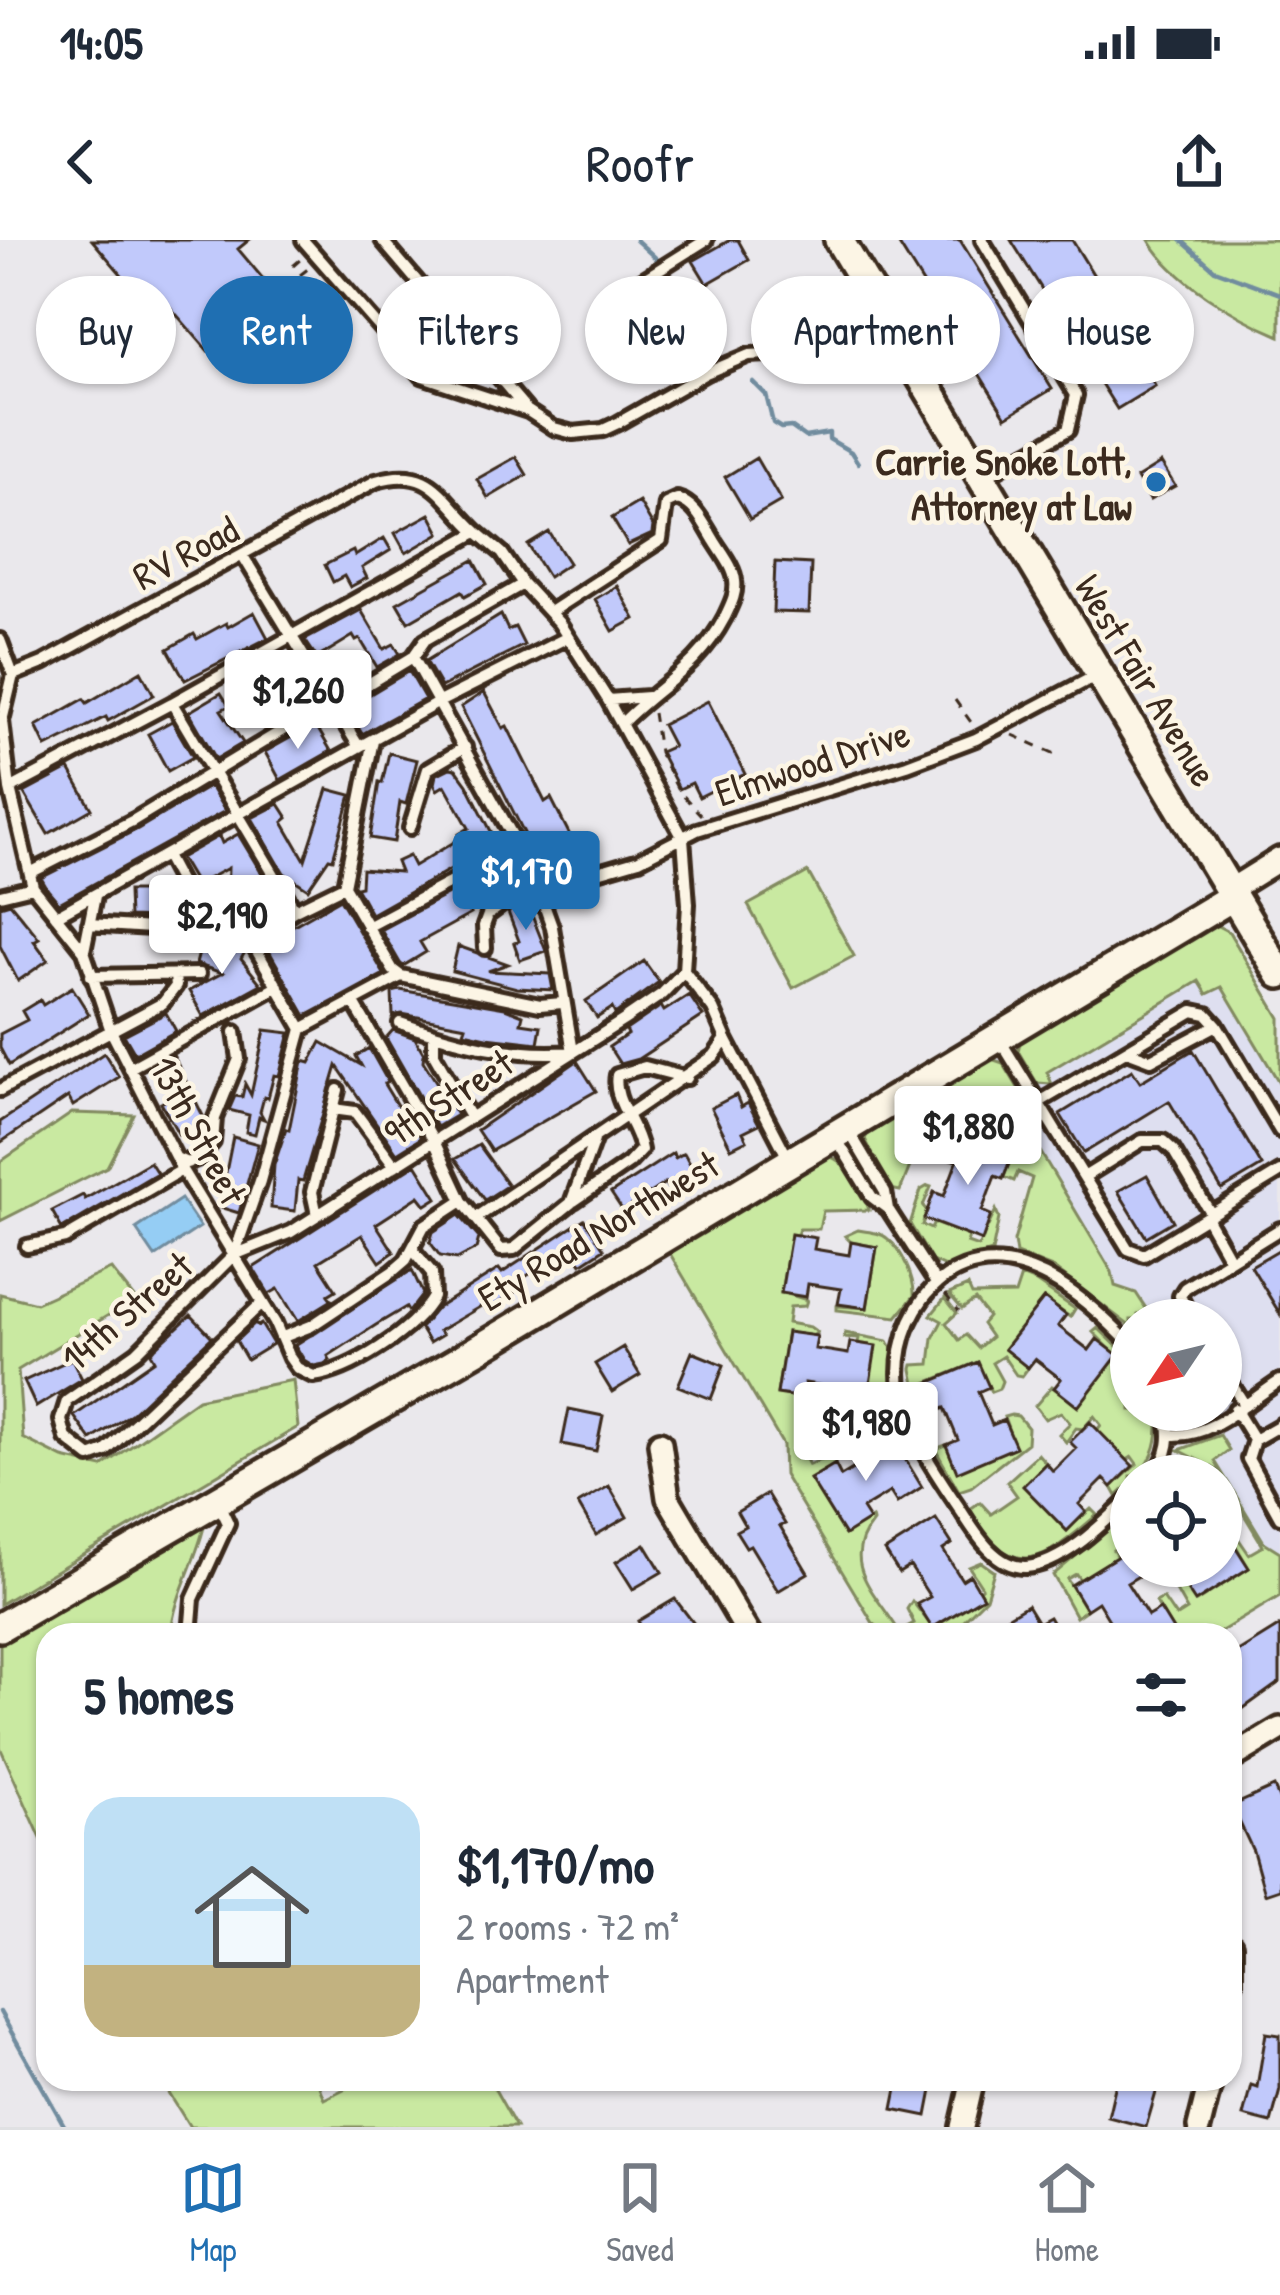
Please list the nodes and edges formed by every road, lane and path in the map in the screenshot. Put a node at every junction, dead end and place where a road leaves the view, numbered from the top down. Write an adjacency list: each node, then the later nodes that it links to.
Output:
1 (303, 240): 13 (lane)
2 (382, 240): 6 (lane)
3 (706, 240): 7 (lane)
4 (838, 240): 8 (street, West Fair Avenue)
5 (982, 240): 15 (lane)
6 (413, 276)
7 (649, 276)
8 (860, 276)
9 (751, 355): 14 (lane)
10 (494, 384): 13 (lane)
11 (506, 384): 14 (lane)
12 (924, 384): 15 (street, West Fair Avenue)
13 (481, 394): 14 (lane)
14 (528, 412)
15 (981, 479): 24 (street, West Fair Avenue)
16 (477, 532): 17 (lane, RV Road); 18 (lane, RV Road); 20 (lane)
17 (243, 556): 20 (lane); 25 (lane, RV Road)
18 (523, 584): 19 (lane, RV Road); 23 (lane)
19 (550, 612): 21 (lane, RV Road); 26 (lane)
20 (290, 637): 30 (lane); 31 (lane)
21 (568, 638): 27 (lane); 28 (lane, RV Road)
22 (0, 640): 25 (lane)
23 (413, 657): 27 (lane); 31 (lane)
24 (1097, 674): 47 (lane, Elmwood Drive); 55 (street, West Fair Avenue)
25 (13, 675): 42 (lane)
26 (648, 697): 28 (lane); 33 (lane)
27 (441, 700): 36 (lane); 38 (lane)
28 (608, 700): 33 (lane, RV Road)
29 (955, 700): 32 (path)
30 (172, 704): 40 (lane); 42 (lane)
31 (333, 705): 37 (lane); 40 (lane)
32 (965, 712)
33 (621, 724): 47 (lane, RV Road)
34 (657, 727): 44 (path)
35 (1015, 739): 39 (path)
36 (374, 740): 37 (lane); 52 (lane)
37 (359, 747): 45 (lane)
38 (466, 747): 46 (lane); 48 (lane)
39 (1062, 757)
40 (212, 773): 45 (lane); 51 (lane)
41 (738, 777): 43 (path)
42 (10, 789): 51 (lane)
43 (746, 792)
44 (700, 813)
45 (238, 816): 49 (lane); 61 (lane)
46 (410, 827)
47 (682, 838): 54 (lane, Elmwood Drive); 68 (lane)
48 (519, 846): 54 (lane); 64 (lane)
49 (166, 856): 57 (lane); 59 (lane)
50 (1280, 859): 55 (street)
51 (32, 872): 53 (lane)
52 (344, 886): 61 (lane); 64 (lane)
53 (33, 887): 56 (lane); 62 (lane, 13th Street)
54 (539, 890): 66 (lane, Elmwood Drive); 76 (lane)
55 (1232, 893): 70 (street, West Fair Avenue); 83 (street, Ety Road Northwest)
56 (0, 895)
57 (95, 895): 62 (lane); 63 (lane)
58 (172, 902): 59 (lane)
59 (191, 903): 60 (lane)
60 (219, 905)
61 (296, 910): 65 (lane)
62 (56, 916): 67 (lane, 13th Street)
63 (89, 924): 65 (lane); 67 (lane)
64 (367, 927): 73 (lane)
65 (250, 939): 74 (lane)
66 (485, 948)
67 (84, 951): 71 (lane, 13th Street)
68 (684, 971): 84 (lane); 86 (lane, 9th Street)
69 (199, 974): 72 (lane)
70 (1280, 974)
71 (92, 976): 72 (lane); 80 (lane, 13th Street)
72 (175, 976): 80 (lane)
73 (401, 976): 75 (lane); 76 (lane)
74 (278, 986): 79 (lane); 87 (lane)
75 (354, 1003): 79 (lane); 98 (lane)
76 (562, 1003): 86 (lane)
77 (400, 1023): 82 (lane)
78 (1216, 1024): 85 (lane); 85 (lane); 96 (lane)
79 (302, 1029): 112 (lane)
80 (111, 1031): 87 (lane, 13th Street); 89 (lane)
81 (236, 1032): 100 (lane)
82 (434, 1035): 86 (lane); 94 (lane)
83 (997, 1035): 91 (lane); 95 (street, Ety Road Northwest)
84 (726, 1039): 88 (lane); 99 (lane)
85 (1127, 1051): 91 (lane)
86 (573, 1052): 94 (lane, 9th Street)
87 (132, 1067): 100 (lane, 13th Street)
88 (687, 1078): 93 (lane); 93 (lane)
89 (0, 1090)
90 (338, 1090): 92 (lane)
91 (1038, 1103): 103 (lane)
92 (333, 1109): 101 (lane); 106 (lane)
93 (629, 1116): 97 (lane); 105 (lane)
94 (470, 1117): 98 (lane, 9th Street)
95 (840, 1130): 99 (street, Ety Road Northwest); 114 (lane)
96 (1280, 1131)
97 (594, 1140): 105 (lane); 108 (lane)
98 (434, 1141): 101 (lane, 9th Street); 104 (lane)
99 (789, 1160): 130 (street, Ety Road Northwest)
100 (178, 1164): 110 (lane); 112 (lane, 13th Street)
101 (395, 1166): 106 (lane, 9th Street)
102 (1280, 1172): 107 (lane)
103 (1084, 1177): 107 (lane); 107 (lane)
104 (462, 1201): 108 (lane); 111 (lane)
105 (571, 1203): 108 (lane)
106 (317, 1215): 112 (lane, 9th Street)
107 (1208, 1216): 113 (lane)
108 (476, 1218)
109 (1280, 1229): 113 (lane)
110 (27, 1246)
111 (413, 1250): 119 (lane); 119 (lane, 13th Street)
112 (234, 1255): 116 (lane, 13th Street); 116 (lane, 14th Street)
113 (1230, 1260): 115 (lane)
114 (936, 1282): 117 (path); 118 (lane); 131 (lane)
115 (1182, 1299)
116 (262, 1303): 119 (lane, 13th Street)
117 (959, 1311)
118 (1110, 1326)
119 (283, 1337)
120 (1280, 1382): 121 (lane)
121 (1242, 1404)
122 (1242, 1413): 127 (lane)
123 (1280, 1425): 127 (lane)
124 (1171, 1431): 126 (lane)
125 (1198, 1431): 126 (lane)
126 (1172, 1435): 129 (lane)
127 (1254, 1440): 132 (lane)
128 (660, 1443): 134 (street)
129 (1167, 1455)
130 (216, 1499): 133 (lane); 135 (street, Ety Road Northwest)
131 (1110, 1513)
132 (1280, 1517)
133 (191, 1623)
134 (741, 1623)
135 (0, 1628)
136 (1280, 1729): 137 (street)
137 (1242, 1752)
138 (971, 2091): 140 (street)
139 (1208, 2091): 141 (street)
140 (962, 2127)
141 (1198, 2127)

